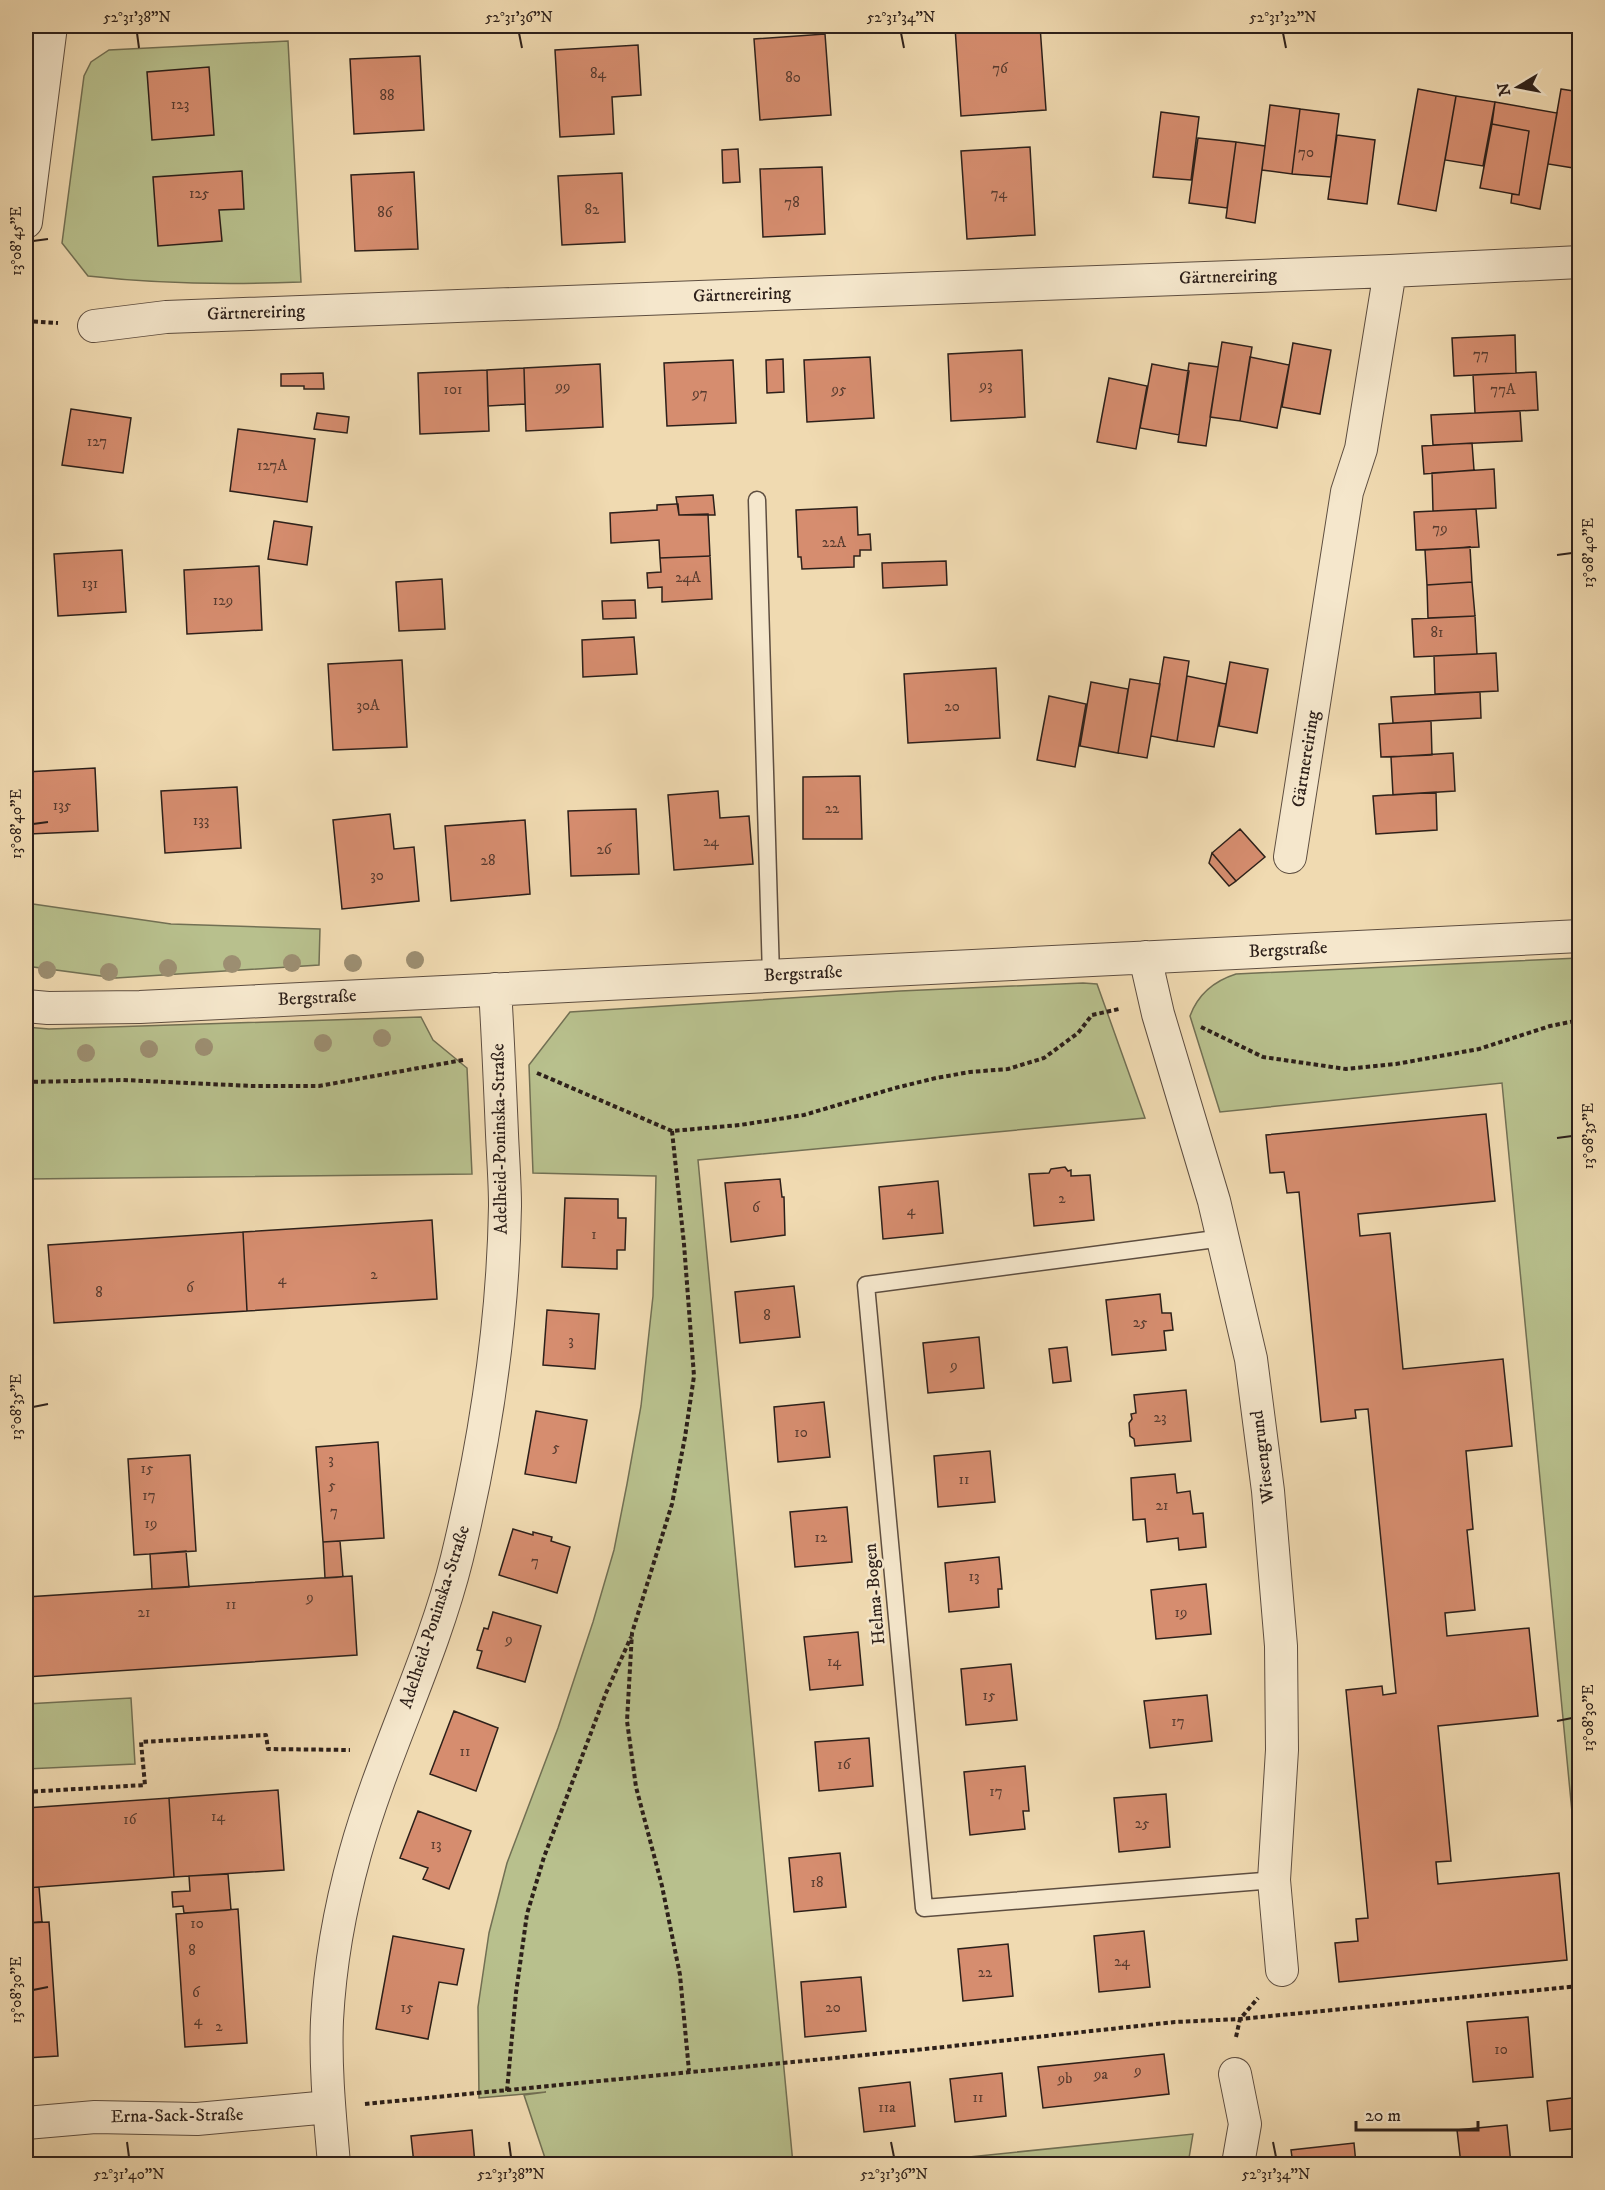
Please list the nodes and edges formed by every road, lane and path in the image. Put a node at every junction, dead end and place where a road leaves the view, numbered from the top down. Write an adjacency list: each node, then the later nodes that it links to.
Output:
1 (51, 26): 2 (street)
2 (26, 222)
3 (1580, 262): 4 (street, Gärtnereiring)
4 (1390, 271): 5 (street, Gärtnereiring); 7 (street, Gärtnereiring)
5 (94, 326)
6 (757, 500): 10 (lane)
7 (1290, 857)
8 (1580, 936): 9 (street, Bergstraße)
9 (1145, 957): 10 (street, Bergstraße); 19 (street, Wiesengrund)
10 (771, 976): 11 (street, Bergstraße)
11 (495, 989): 12 (street, Bergstraße); 16 (street, Adelheid-Poninska-Straße)
12 (26, 1006)
13 (1121, 1009): 18 (path)
14 (1580, 1020): 15 (path)
15 (1198, 1026)
16 (499, 1058): 17 (path); 18 (path); 23 (street, Adelheid-Poninska-Straße)
17 (26, 1082)
18 (672, 1131): 22 (path)
19 (1222, 1238): 25 (street, Wiesengrund); 25 (lane, Helma-Bogen)
20 (26, 1443): 21 (path)
21 (26, 1450)
22 (632, 1633): 28 (path); 30 (path)
23 (390, 1750): 24 (path); 31 (street, Adelheid-Poninska-Straße)
24 (26, 1792)
25 (1274, 1880): 26 (street, Wiesengrund)
26 (1282, 1970)
27 (1580, 1986): 28 (path)
28 (689, 2072): 30 (path)
29 (1235, 2074): 34 (street)
30 (507, 2091): 31 (path)
31 (329, 2107): 32 (street, Erna-Sack-Straße); 33 (street, Adelheid-Poninska-Straße)
32 (26, 2123)
33 (334, 2164)
34 (1238, 2164)

